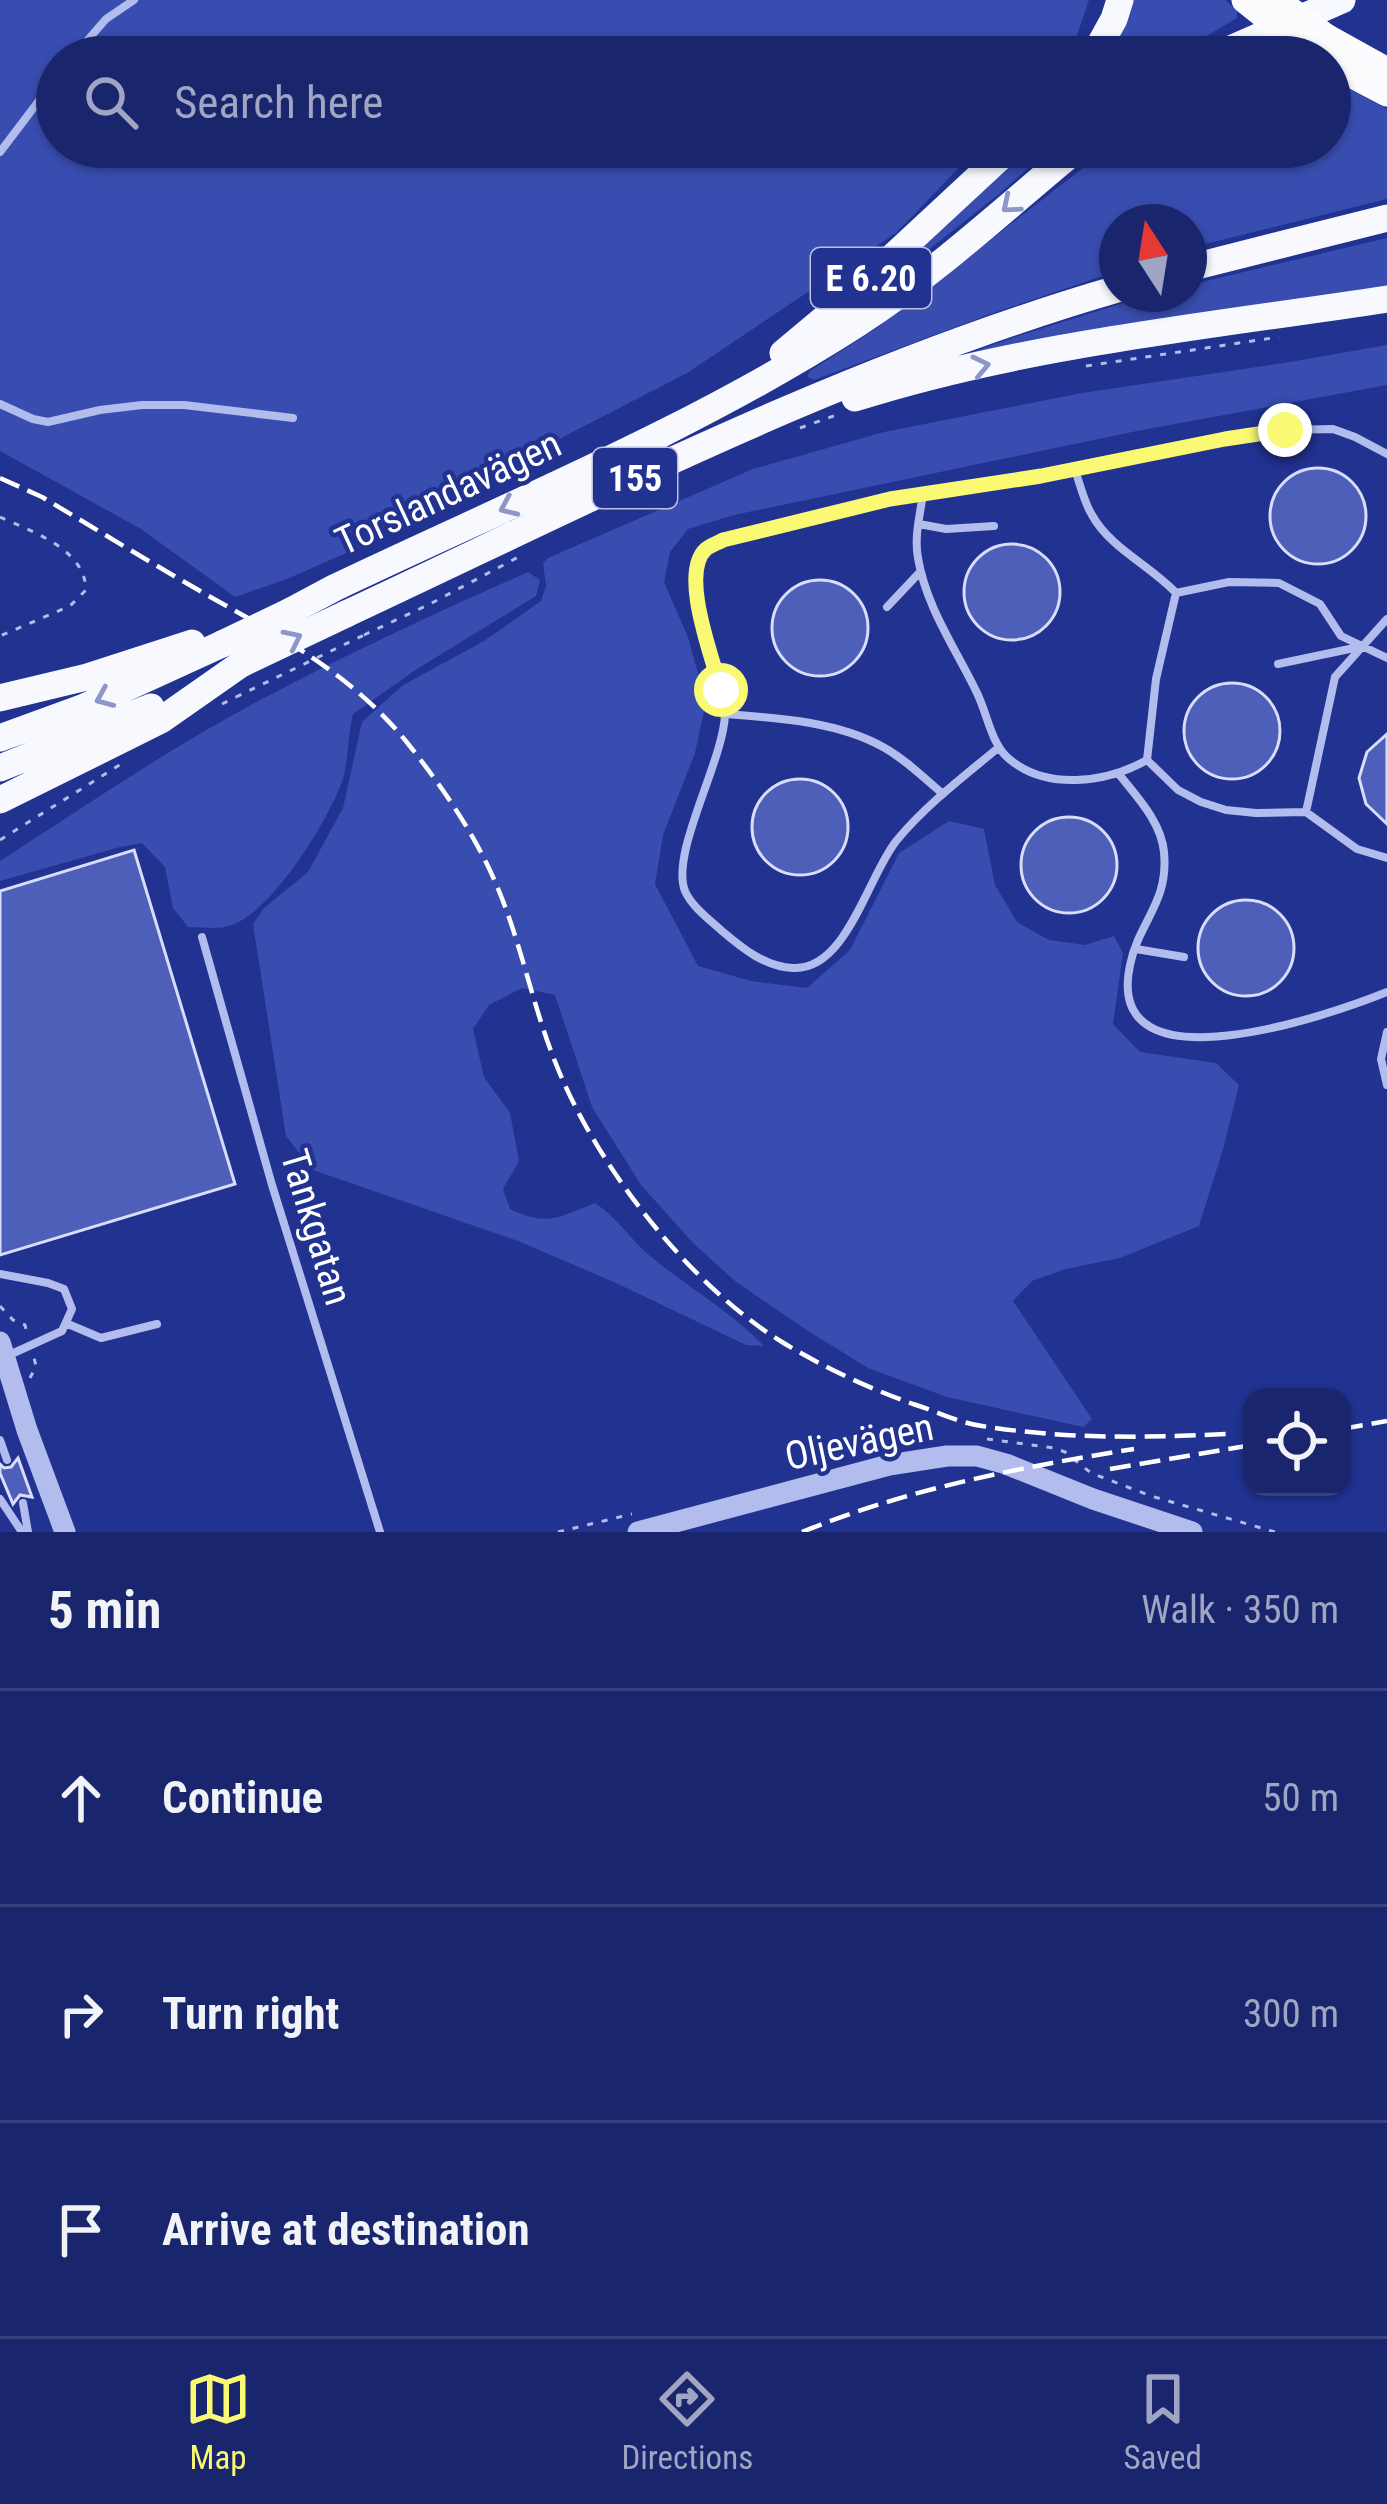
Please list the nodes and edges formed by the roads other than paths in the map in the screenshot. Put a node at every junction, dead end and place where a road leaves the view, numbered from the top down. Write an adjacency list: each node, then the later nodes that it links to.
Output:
1 (134, 0): 6 (lane)
2 (1120, 0): 7 (main road)
3 (1245, 0): 9 (highway, bridge)
4 (1276, 0): 10 (highway, bridge)
5 (1342, 0): 8 (main road)
6 (91, 36)
7 (1105, 36)
8 (1260, 36)
9 (1298, 36)
10 (1307, 36)
11 (1351, 59): 13 (highway)
12 (1351, 70): 14 (highway)
13 (1387, 70)
14 (1387, 93)
15 (36, 105): 16 (lane)
16 (0, 152)
17 (988, 168): 23 (main road, E 6.20)
18 (1053, 168): 23 (main road, Torslandavägen / 155, one-way to 23)
19 (1387, 218): 20 (main road)
20 (1207, 263)
21 (1099, 294): 26 (main road, Torslandavägen / 155)
22 (1387, 298): 26 (main road, 155, one-way to 22)
23 (725, 402): 35 (main road, Torslandavägen / 155, one-way to 35)
24 (0, 404): 25 (lane)
25 (293, 418)
26 (752, 424): 35 (main road, Torslandavägen / 155)
27 (1387, 454): 28 (lane)
28 (1075, 470): 29 (lane); 33 (lane)
29 (923, 494): 30 (lane); 43 (lane)
30 (919, 524): 31 (lane); 32 (lane)
31 (994, 526)
32 (921, 571): 34 (lane); 45 (lane)
33 (1176, 593): 39 (lane); 46 (lane)
34 (886, 607)
35 (348, 612): 38 (main road, Torslandavägen / 155, one-way to 35, bridge); 38 (main road, Torslandavägen / 155, bridge)
36 (1387, 619): 37 (lane)
37 (1382, 631): 39 (lane)
38 (228, 647): 42 (main road); 44 (main road, Torslandavägen / 155, one-way to 44); 47 (main road, Torslandavägen / 155); 50 (main road)
39 (1360, 647): 40 (lane); 41 (lane); 51 (lane)
40 (1387, 658)
41 (1278, 664)
42 (0, 698)
43 (725, 714): 49 (lane); 49 (lane)
44 (0, 738)
45 (998, 748): 48 (lane); 49 (lane)
46 (1147, 760): 48 (lane); 51 (lane)
47 (0, 768)
48 (1118, 773): 54 (lane)
49 (943, 794)
50 (0, 800)
51 (1306, 812): 52 (lane)
52 (1387, 858)
53 (202, 937): 72 (lane, Tankgatan)
54 (1136, 949): 55 (lane); 56 (lane)
55 (1184, 957)
56 (1387, 992)
57 (1387, 1032): 58 (lane)
58 (1387, 1085)
59 (0, 1274): 60 (lane)
60 (68, 1324): 61 (lane); 62 (lane)
61 (157, 1324)
62 (1, 1359): 71 (street)
63 (0, 1440): 64 (lane)
64 (8, 1460)
65 (1093, 1498): 68 (street, Oljevägen); 69 (street, Oljevägen); 73 (street, Oljevägen)
66 (0, 1499): 70 (lane)
67 (22, 1503): 70 (lane)
68 (642, 1522)
69 (1146, 1528)
70 (25, 1532)
71 (64, 1532)
72 (380, 1532)
73 (1192, 1532)

